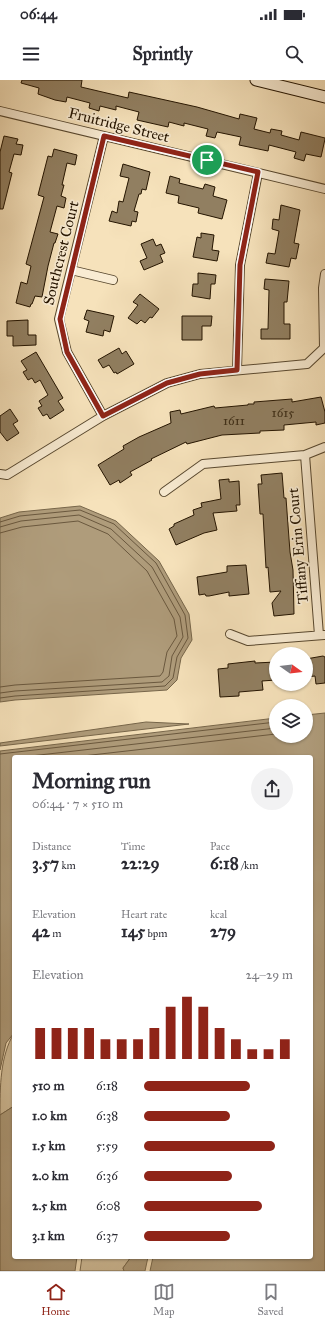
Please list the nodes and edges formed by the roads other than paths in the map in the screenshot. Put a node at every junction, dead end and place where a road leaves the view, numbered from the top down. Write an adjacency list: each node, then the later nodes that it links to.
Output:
1 (256, 80): 2 (street)
2 (325, 97)
3 (0, 110): 4 (street, Fruitridge Street)
4 (104, 136): 5 (street, Fruitridge Street); 7 (street, Southcrest Court)
5 (258, 172): 6 (street, Fruitridge Street); 10 (street)
6 (325, 189)
7 (71, 270): 9 (street); 11 (street, Southcrest Court)
8 (325, 274): 10 (street)
9 (113, 280)
10 (237, 370): 11 (street)
11 (103, 416): 14 (street)
12 (325, 447): 13 (street)
13 (305, 455): 15 (street); 17 (street, Tiffany Erin Court)
14 (0, 474)
15 (164, 492)
16 (230, 634): 17 (street)
17 (322, 635)

